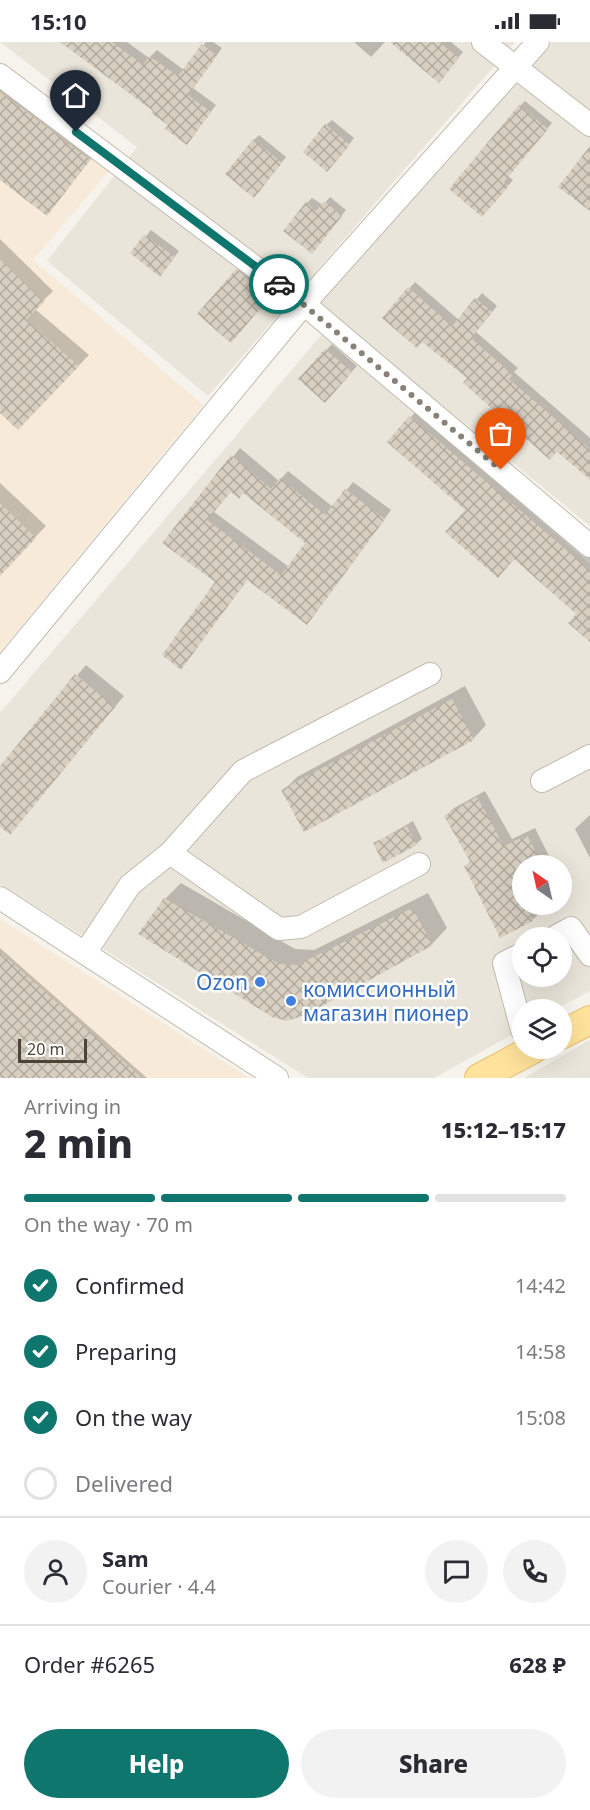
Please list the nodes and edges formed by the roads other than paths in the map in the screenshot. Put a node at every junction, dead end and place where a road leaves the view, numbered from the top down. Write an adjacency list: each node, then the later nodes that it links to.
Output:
1 (483, 42): 3 (street)
2 (538, 42): 3 (street)
3 (516, 68): 5 (street); 6 (street)
4 (0, 75): 6 (street)
5 (590, 125)
6 (304, 304): 7 (street); 8 (street)
7 (590, 546)
8 (0, 672)
9 (430, 674): 12 (street)
10 (590, 756): 11 (street)
11 (542, 781)
12 (170, 853): 13 (street); 16 (street)
13 (419, 864)
14 (0, 898): 16 (street)
15 (572, 929): 17 (street)
16 (85, 953): 23 (street)
17 (590, 956)
18 (512, 959): 19 (street)
19 (515, 999)
20 (590, 1020): 21 (main road)
21 (572, 1029)
22 (512, 1056): 24 (main road)
23 (278, 1078)
24 (479, 1078)

